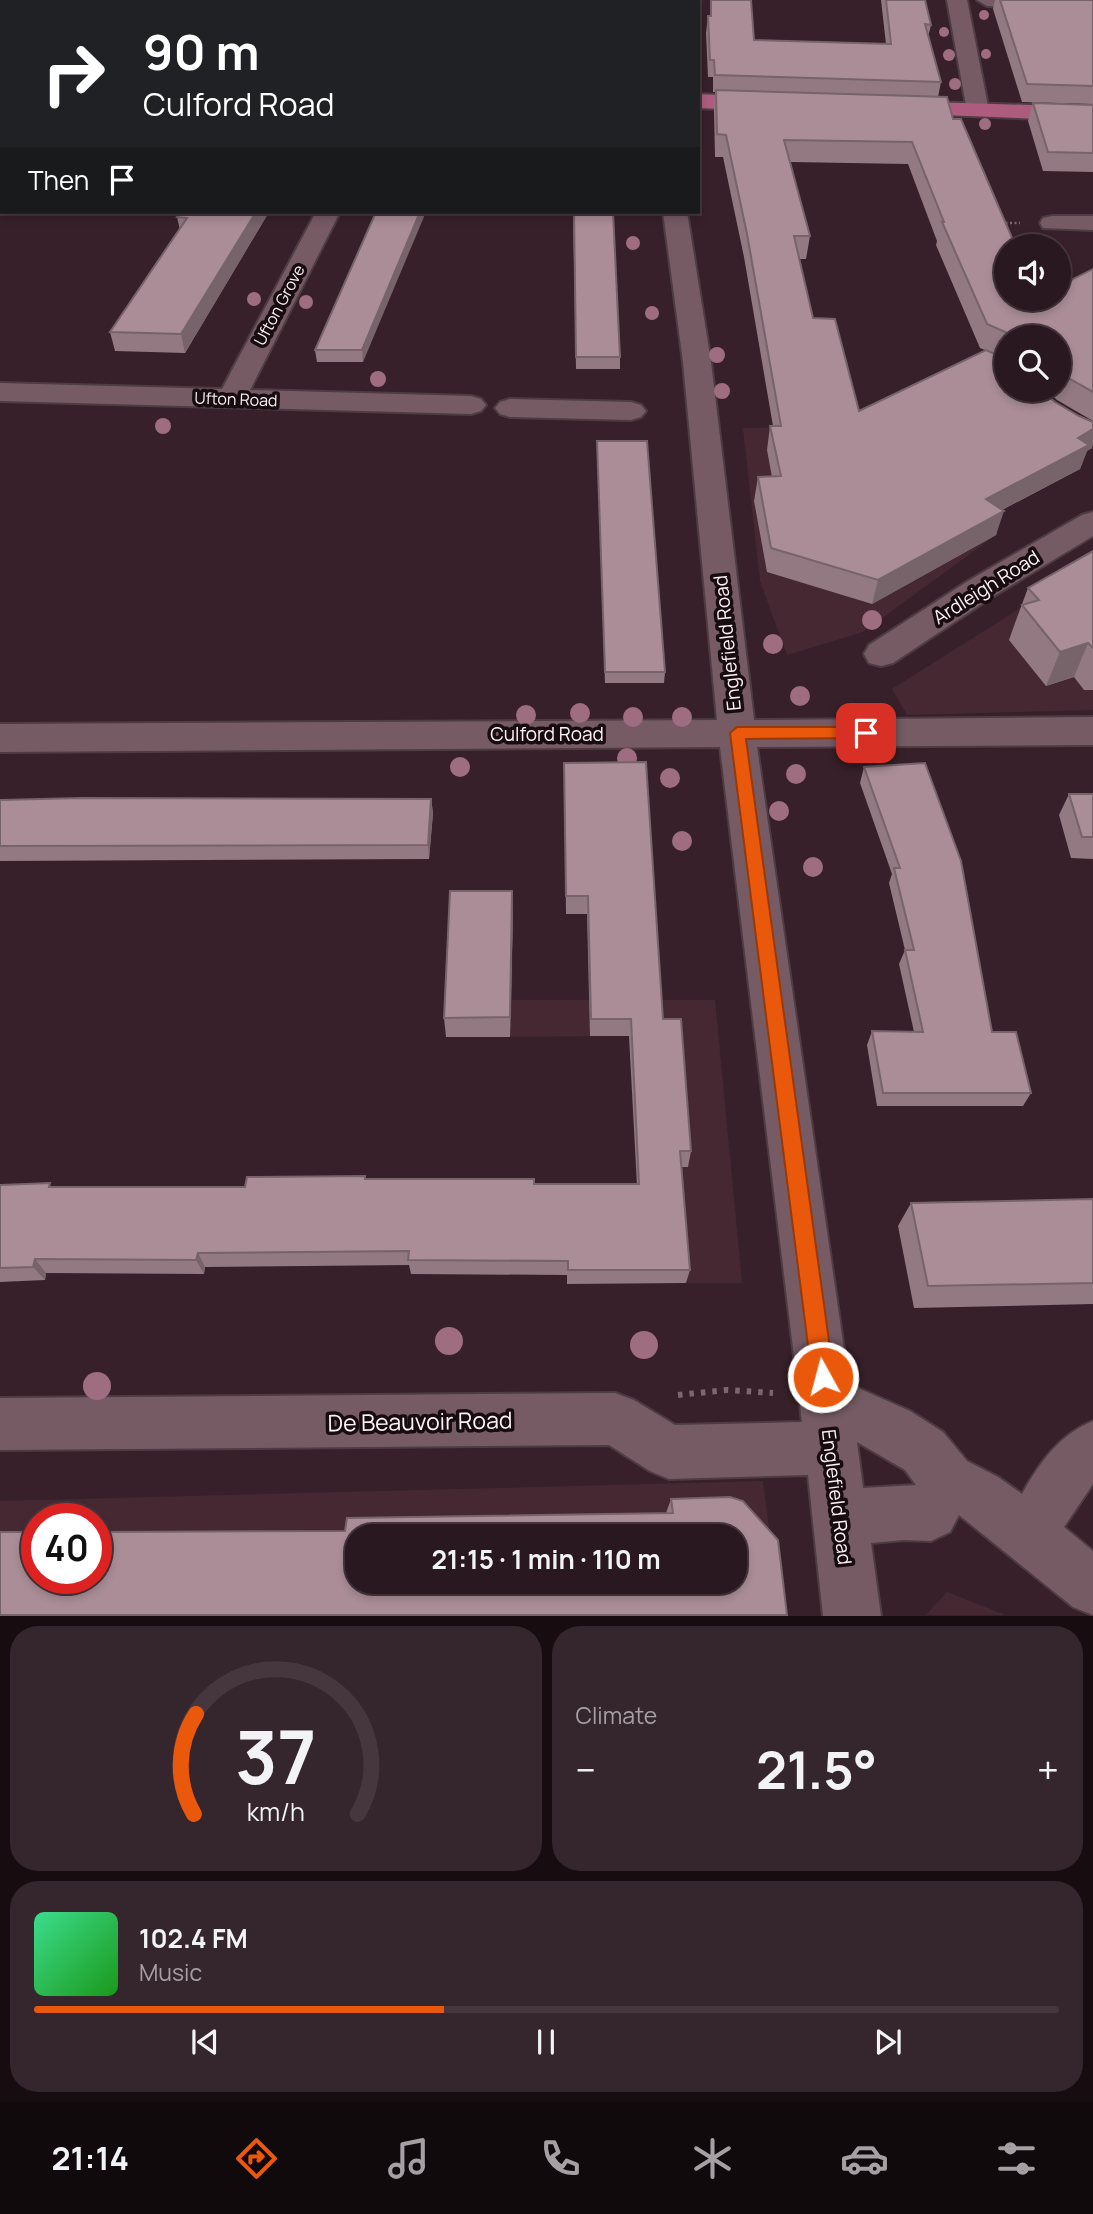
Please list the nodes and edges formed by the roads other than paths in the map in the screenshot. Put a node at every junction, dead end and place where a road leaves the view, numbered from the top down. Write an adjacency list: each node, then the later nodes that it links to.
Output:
1 (957, 0): 8 (street)
2 (987, 0): 3 (street)
3 (1055, 2): 4 (street)
4 (1093, 5)
5 (700, 101): 6 (main road)
6 (790, 104)
7 (884, 107): 8 (main road)
8 (978, 111): 9 (main road)
9 (1093, 114)
10 (327, 214): 15 (street, Ufton Grove)
11 (675, 214): 22 (street, Englefield Road)
12 (1052, 223): 13 (street)
13 (1093, 223)
14 (0, 392): 15 (street, Ufton Road)
15 (230, 399): 16 (street, Ufton Road)
16 (471, 405)
17 (510, 408): 18 (street)
18 (631, 411)
19 (1093, 522): 20 (street, Ardleigh Road)
20 (881, 654)
21 (1093, 731): 22 (street, Culford Road)
22 (737, 733): 23 (street, Culford Road); 25 (street, Englefield Road)
23 (0, 738)
24 (0, 1424): 25 (street, De Beauvoir Road)
25 (828, 1424): 27 (street); 28 (street, Englefield Road)
26 (1093, 1448): 29 (street)
27 (948, 1480): 28 (street); 29 (street)
28 (839, 1515): 31 (street, Englefield Road)
29 (1030, 1535): 30 (street)
30 (1093, 1587)
31 (852, 1615)

